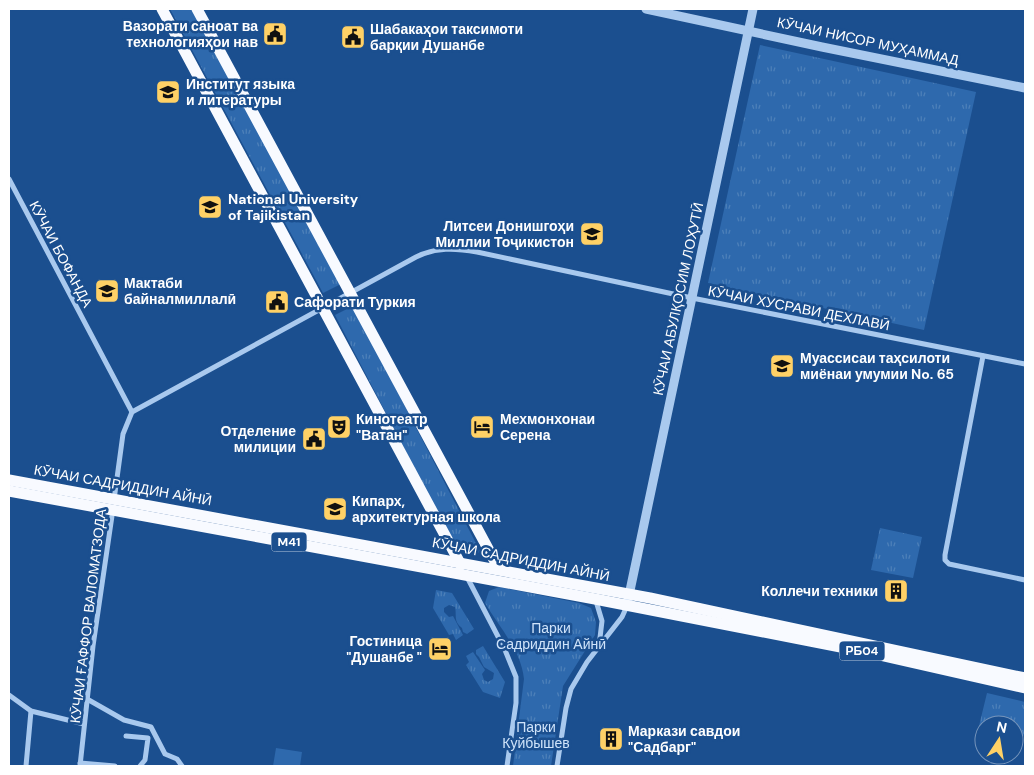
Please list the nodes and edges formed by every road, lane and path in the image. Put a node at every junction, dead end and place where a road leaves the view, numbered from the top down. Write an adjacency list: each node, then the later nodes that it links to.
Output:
1 (162, 9): 10 (highway)
2 (197, 9): 8 (highway)
3 (646, 9): 5 (street, КӮЧАИ НИСОР МУҲАММАД)
4 (754, 9): 5 (street, КӮЧАИ АБУЛҚОСИМ ЛОҲУТӢ)
5 (749, 31): 6 (street, КӮЧАИ НИСОР МУҲАММАД); 9 (street, КӮЧАИ АБУЛҚОСИМ ЛОҲУТӢ)
6 (1025, 88)
7 (9, 180): 13 (street, КӮЧАИ БОФАНДА)
8 (350, 294): 9 (street, КӮЧАИ ХУСРАВИ ДЕХЛАВӢ); 10 (street); 19 (highway)
9 (692, 298): 11 (street, КӮЧАИ ХУСРАВИ ДЕХЛАВӢ); 24 (street, КӮЧАИ АБУЛҚОСИМ ЛОҲУТӢ)
10 (323, 309): 13 (street); 18 (highway)
11 (983, 356): 12 (street, КӮЧАИ ХУСРАВИ ДЕХЛАВӢ); 21 (street)
12 (1025, 364)
13 (132, 412): 16 (street, КӮЧАИ ҒАФФОР ВАЛОМАТЗОДА)
14 (9, 480): 16 (highway, КӮЧАИ САДРИДДИН АЙНӢ / M41)
15 (9, 491): 16 (highway, КӮЧАИ САДРИДДИН АЙНӢ / M41)
16 (114, 504): 17 (highway, КӮЧАИ САДРИДДИН АЙНӢ / M41); 30 (street, КӮЧАИ ҒАФФОР ВАЛОМАТЗОДА)
17 (305, 539): 18 (highway, КӮЧАИ САДРИДДИН АЙНӢ / M41); 20 (highway, КӮЧАИ САДРИДДИН АЙНӢ / M41)
18 (459, 562): 19 (highway, КӮЧАИ САДРИДДИН АЙНӢ / M41); 20 (highway)
19 (499, 569): 22 (highway, КӮЧАИ САДРИДДИН АЙНӢ / M41)
20 (466, 574): 23 (highway, КӮЧАИ САДРИДДИН АЙНӢ / M41); 39 (street)
21 (1025, 580)
22 (590, 587): 23 (street); 24 (highway, КӮЧАИ САДРИДДИН АЙНӢ / M41)
23 (595, 599): 24 (highway, КӮЧАИ САДРИДДИН АЙНӢ / M41); 26 (street)
24 (628, 600): 25 (highway, КӮЧАИ САДРИДДИН АЙНӢ / M41); 26 (street)
25 (699, 613): 27 (highway, КӮЧАИ САДРИДДИН АЙНӢ / РБ04); 28 (highway, КӮЧАИ САДРИДДИН АЙНӢ / РБ04)
26 (598, 646): 40 (street)
27 (1025, 678)
28 (1025, 688)
29 (9, 694): 31 (street)
30 (87, 699): 32 (street, КӮЧАИ ҒАФФОР ВАЛОМАТЗОДА); 38 (street)
31 (31, 711): 32 (street); 35 (street)
32 (84, 724): 34 (street, КӮЧАИ ҒАФФОР ВАЛОМАТЗОДА)
33 (126, 736): 37 (street)
34 (80, 765): 36 (street)
35 (26, 766)
36 (115, 766)
37 (140, 766)
38 (182, 766)
39 (507, 766)
40 (557, 766)

